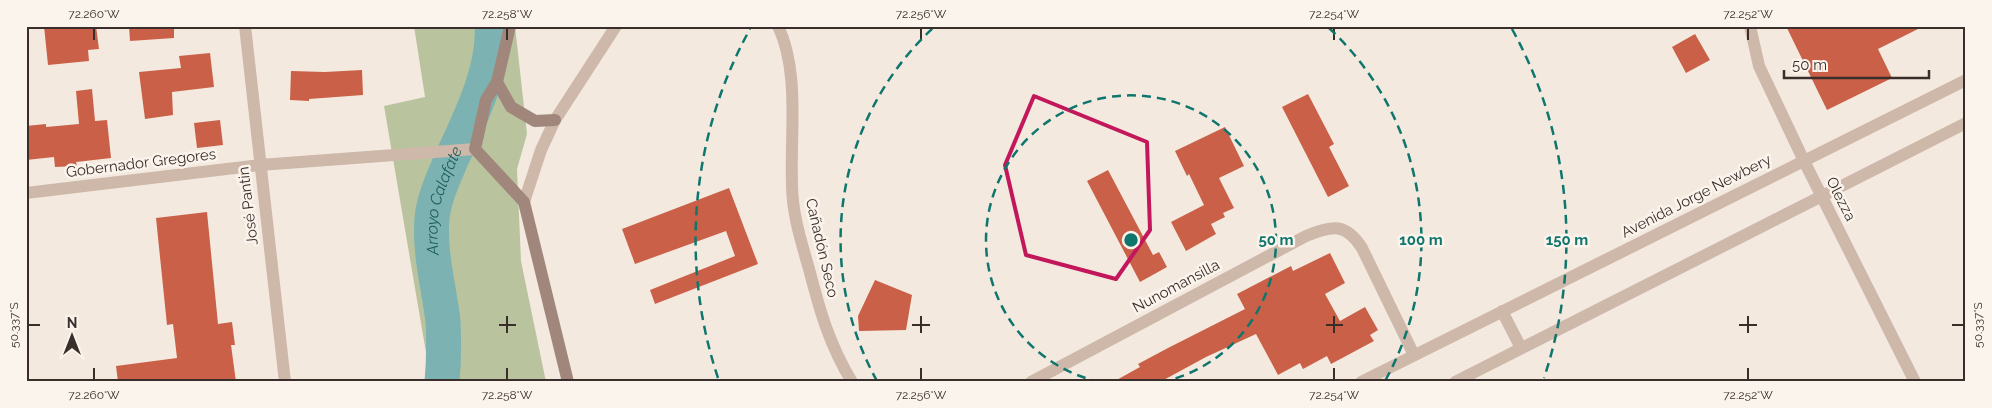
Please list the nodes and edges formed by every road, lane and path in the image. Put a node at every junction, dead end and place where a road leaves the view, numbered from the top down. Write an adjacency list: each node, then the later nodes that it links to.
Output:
1 (245, 26): 12 (street, José Pantin)
2 (510, 26): 7 (main road)
3 (616, 26): 8 (street)
4 (778, 26): 21 (street, Cañadón Seco)
5 (1750, 26): 11 (street, Olezza)
6 (1966, 80): 11 (street, Avenida Jorge Newbery)
7 (497, 82): 8 (main road); 10 (main road)
8 (554, 120): 15 (street)
9 (1966, 124): 14 (street)
10 (474, 148): 12 (street, Gobernador Gregores); 15 (main road)
11 (1804, 161): 14 (street, Olezza); 16 (street, Avenida Jorge Newbery)
12 (260, 165): 13 (street, Gobernador Gregores); 19 (street, José Pantin)
13 (26, 193)
14 (1822, 196): 17 (street); 25 (street, Olezza)
15 (524, 202): 20 (main road)
16 (1502, 311): 17 (street); 18 (street, Avenida Jorge Newbery)
17 (1521, 348): 24 (street)
18 (1414, 355): 22 (street, Nunomansilla); 23 (street, Avenida Jorge Newbery)
19 (285, 382)
20 (568, 382)
21 (852, 382)
22 (1031, 382)
23 (1361, 382)
24 (1455, 382)
25 (1915, 382)

